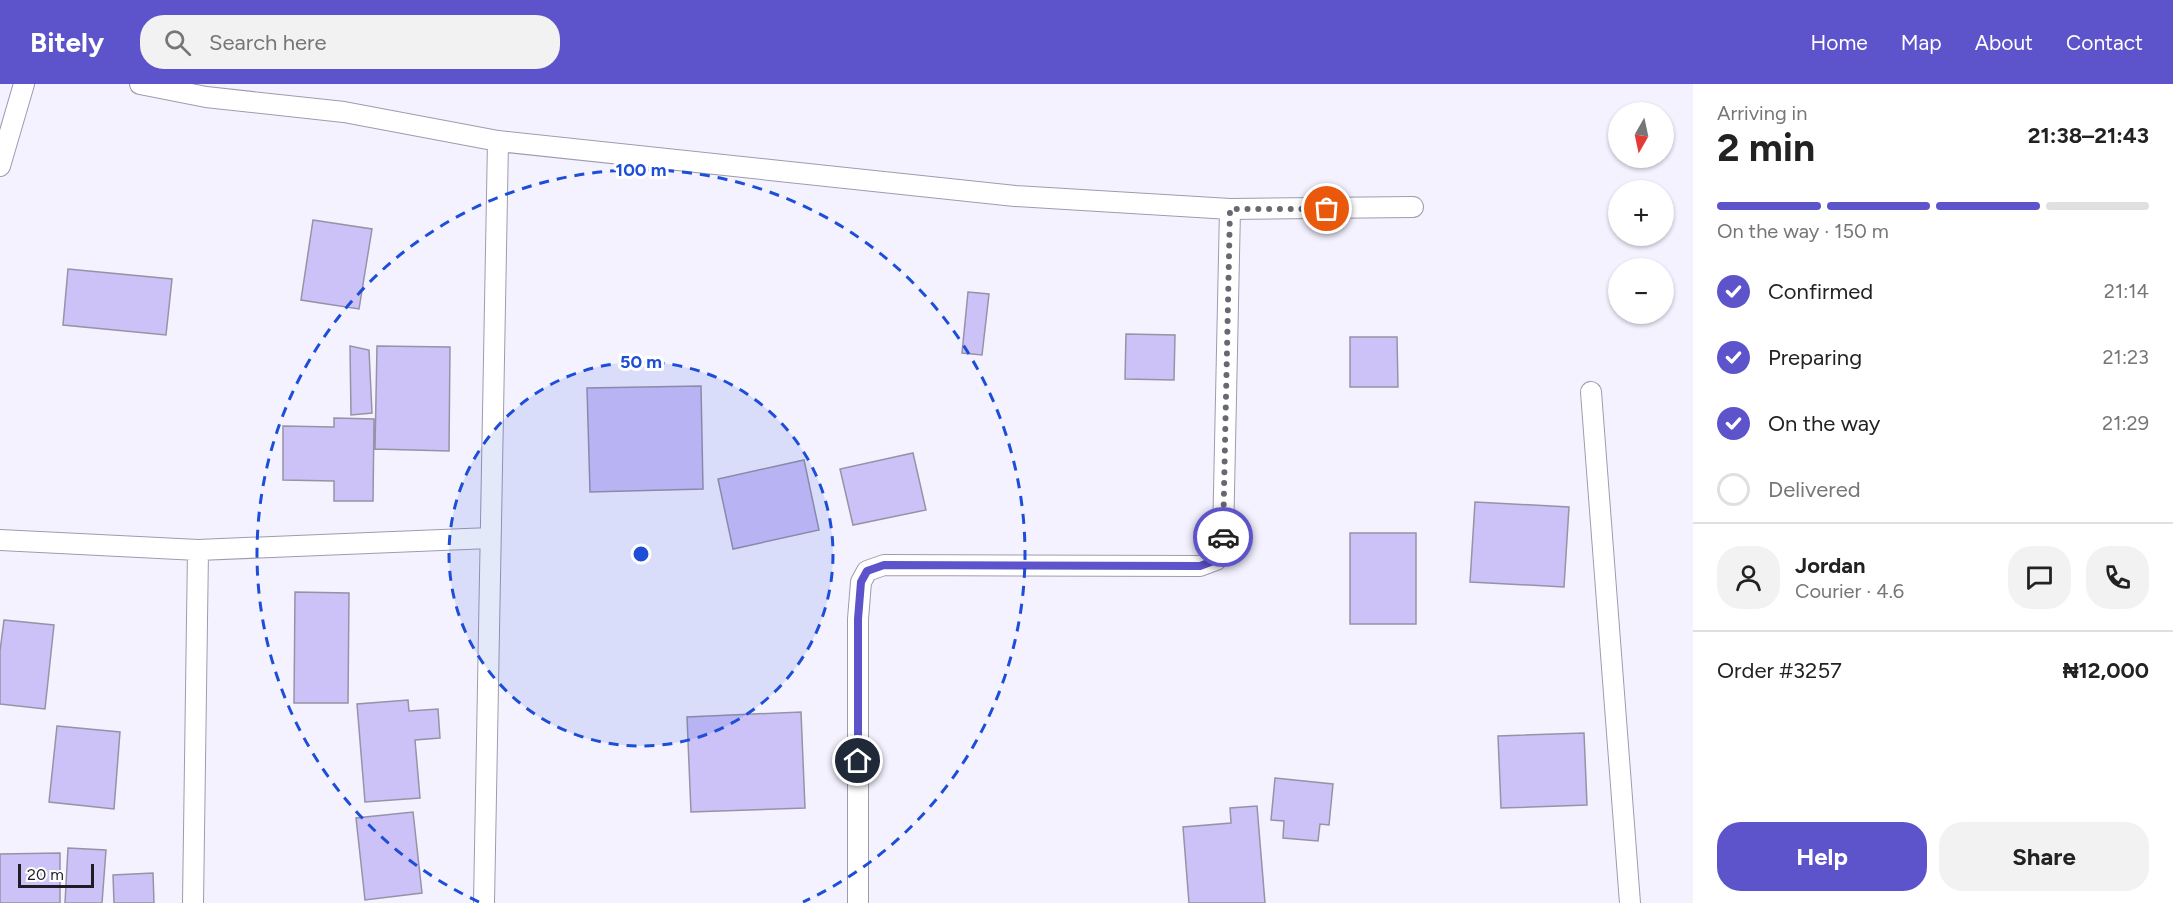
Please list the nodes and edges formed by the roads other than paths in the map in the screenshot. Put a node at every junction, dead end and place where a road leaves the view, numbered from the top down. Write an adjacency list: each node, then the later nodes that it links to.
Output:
1 (24, 84): 4 (street)
2 (140, 84): 3 (street)
3 (498, 141): 6 (street); 8 (street)
4 (0, 166)
5 (1413, 207): 6 (street)
6 (1230, 209): 13 (street)
7 (1591, 392): 14 (street)
8 (490, 538): 10 (street); 12 (street)
9 (0, 540): 10 (street)
10 (198, 550): 11 (street)
11 (193, 903)
12 (484, 903)
13 (858, 903)
14 (1630, 903)

